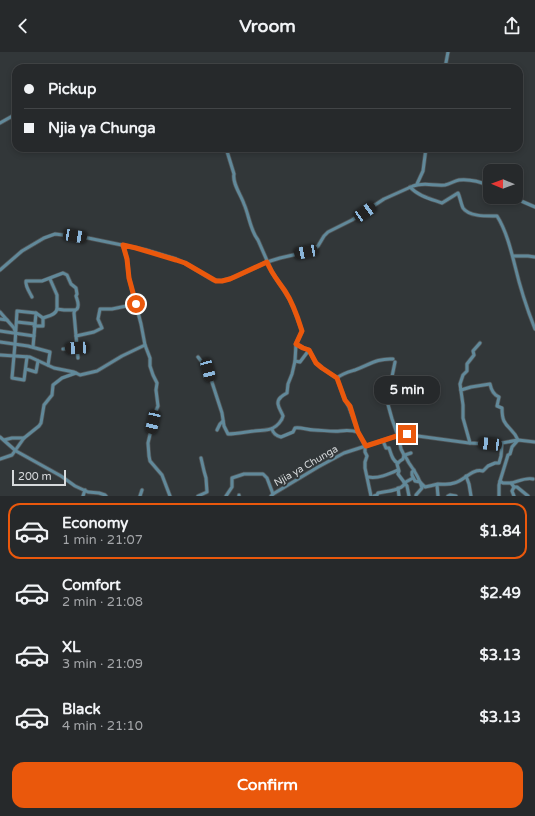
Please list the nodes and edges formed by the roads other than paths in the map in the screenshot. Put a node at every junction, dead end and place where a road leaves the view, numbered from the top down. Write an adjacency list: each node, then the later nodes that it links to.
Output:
1 (448, 52): 2 (street)
2 (446, 64)
3 (12, 116): 4 (street)
4 (0, 123)
5 (228, 152): 15 (street)
6 (425, 152): 8 (street)
7 (483, 183): 8 (street)
8 (417, 184): 9 (street)
9 (410, 187): 13 (street); 15 (street)
10 (523, 202): 11 (street)
11 (535, 207)
12 (123, 245): 15 (street); 16 (street); 19 (street)
13 (512, 256): 14 (street); 29 (street)
14 (535, 257)
15 (267, 262): 37 (street)
16 (0, 270)
17 (50, 279): 18 (street); 20 (street); 21 (street)
18 (32, 297)
19 (136, 304): 33 (street); 38 (street)
20 (57, 309): 21 (street); 24 (street)
21 (75, 310): 33 (street)
22 (0, 312): 26 (street)
23 (36, 313): 24 (street); 27 (street); 28 (street)
24 (43, 318): 28 (street)
25 (0, 320): 26 (street)
26 (7, 320): 31 (street)
27 (17, 322): 28 (street); 31 (street)
28 (34, 325): 32 (street)
29 (535, 329)
30 (0, 331): 31 (street)
31 (16, 333): 32 (street); 36 (street)
32 (34, 336): 39 (street)
33 (76, 336): 40 (street)
34 (0, 342): 36 (street)
35 (480, 343): 54 (street)
36 (16, 344): 39 (street); 44 (street)
37 (296, 344): 42 (street); 49 (street)
38 (145, 345): 52 (street); 95 (street)
39 (33, 347): 50 (street)
40 (77, 348): 41 (street); 47 (street)
41 (63, 349)
42 (309, 350): 49 (street); 53 (street)
43 (0, 355): 44 (street)
44 (14, 356): 45 (street); 51 (street)
45 (27, 357): 48 (street); 51 (street)
46 (198, 357): 55 (street)
47 (78, 358)
48 (38, 361): 50 (street); 51 (street)
49 (295, 361): 56 (street)
50 (48, 365): 52 (street)
51 (26, 369)
52 (76, 373): 61 (street)
53 (337, 378): 58 (street); 59 (street)
54 (461, 390): 63 (street); 66 (street)
55 (223, 421): 56 (street); 57 (street)
56 (272, 429): 58 (street)
57 (217, 430)
58 (358, 432): 68 (street)
59 (398, 436): 64 (street, Njia ya Chunga); 66 (street, Njia ya Chunga); 71 (street)
60 (0, 437): 62 (street)
61 (24, 438): 62 (street); 69 (street)
62 (4, 440): 69 (street)
63 (518, 440): 65 (street, Njia ya Chunga); 67 (street, Njia ya Chunga); 82 (street)
64 (383, 441): 68 (street, Njia ya Chunga); 74 (street)
65 (535, 442)
66 (470, 443): 67 (street, Njia ya Chunga)
67 (502, 443): 78 (street)
68 (366, 446): 77 (street); 91 (street, Njia ya Chunga)
69 (16, 451): 73 (street); 88 (street)
70 (411, 453): 71 (street)
71 (404, 455): 74 (street); 76 (street)
72 (201, 458): 90 (street)
73 (0, 459)
74 (398, 463): 75 (street)
75 (398, 470): 77 (street); 84 (street)
76 (414, 470): 79 (street); 81 (street)
77 (368, 476): 98 (street)
78 (466, 476): 85 (street); 105 (street)
79 (413, 478): 81 (street); 84 (street)
80 (533, 479): 83 (street)
81 (420, 482): 85 (street); 101 (street)
82 (500, 482): 83 (street); 106 (street)
83 (510, 483): 86 (street)
84 (405, 484): 87 (street); 100 (street)
85 (437, 484): 102 (street)
86 (514, 487): 107 (street); 108 (street)
87 (398, 488): 98 (street); 99 (street)
88 (85, 490): 92 (street); 93 (street)
89 (142, 490): 94 (street)
90 (207, 494): 96 (street)
91 (272, 495): 97 (street)
92 (83, 496)
93 (106, 496)
94 (140, 496)
95 (170, 496)
96 (198, 496)
97 (226, 496)
98 (373, 496)
99 (399, 496)
100 (409, 496)
101 (416, 496)
102 (438, 496)
103 (448, 496): 104 (street)
104 (456, 496)
105 (471, 496)
106 (499, 496)
107 (514, 496)
108 (528, 496)

